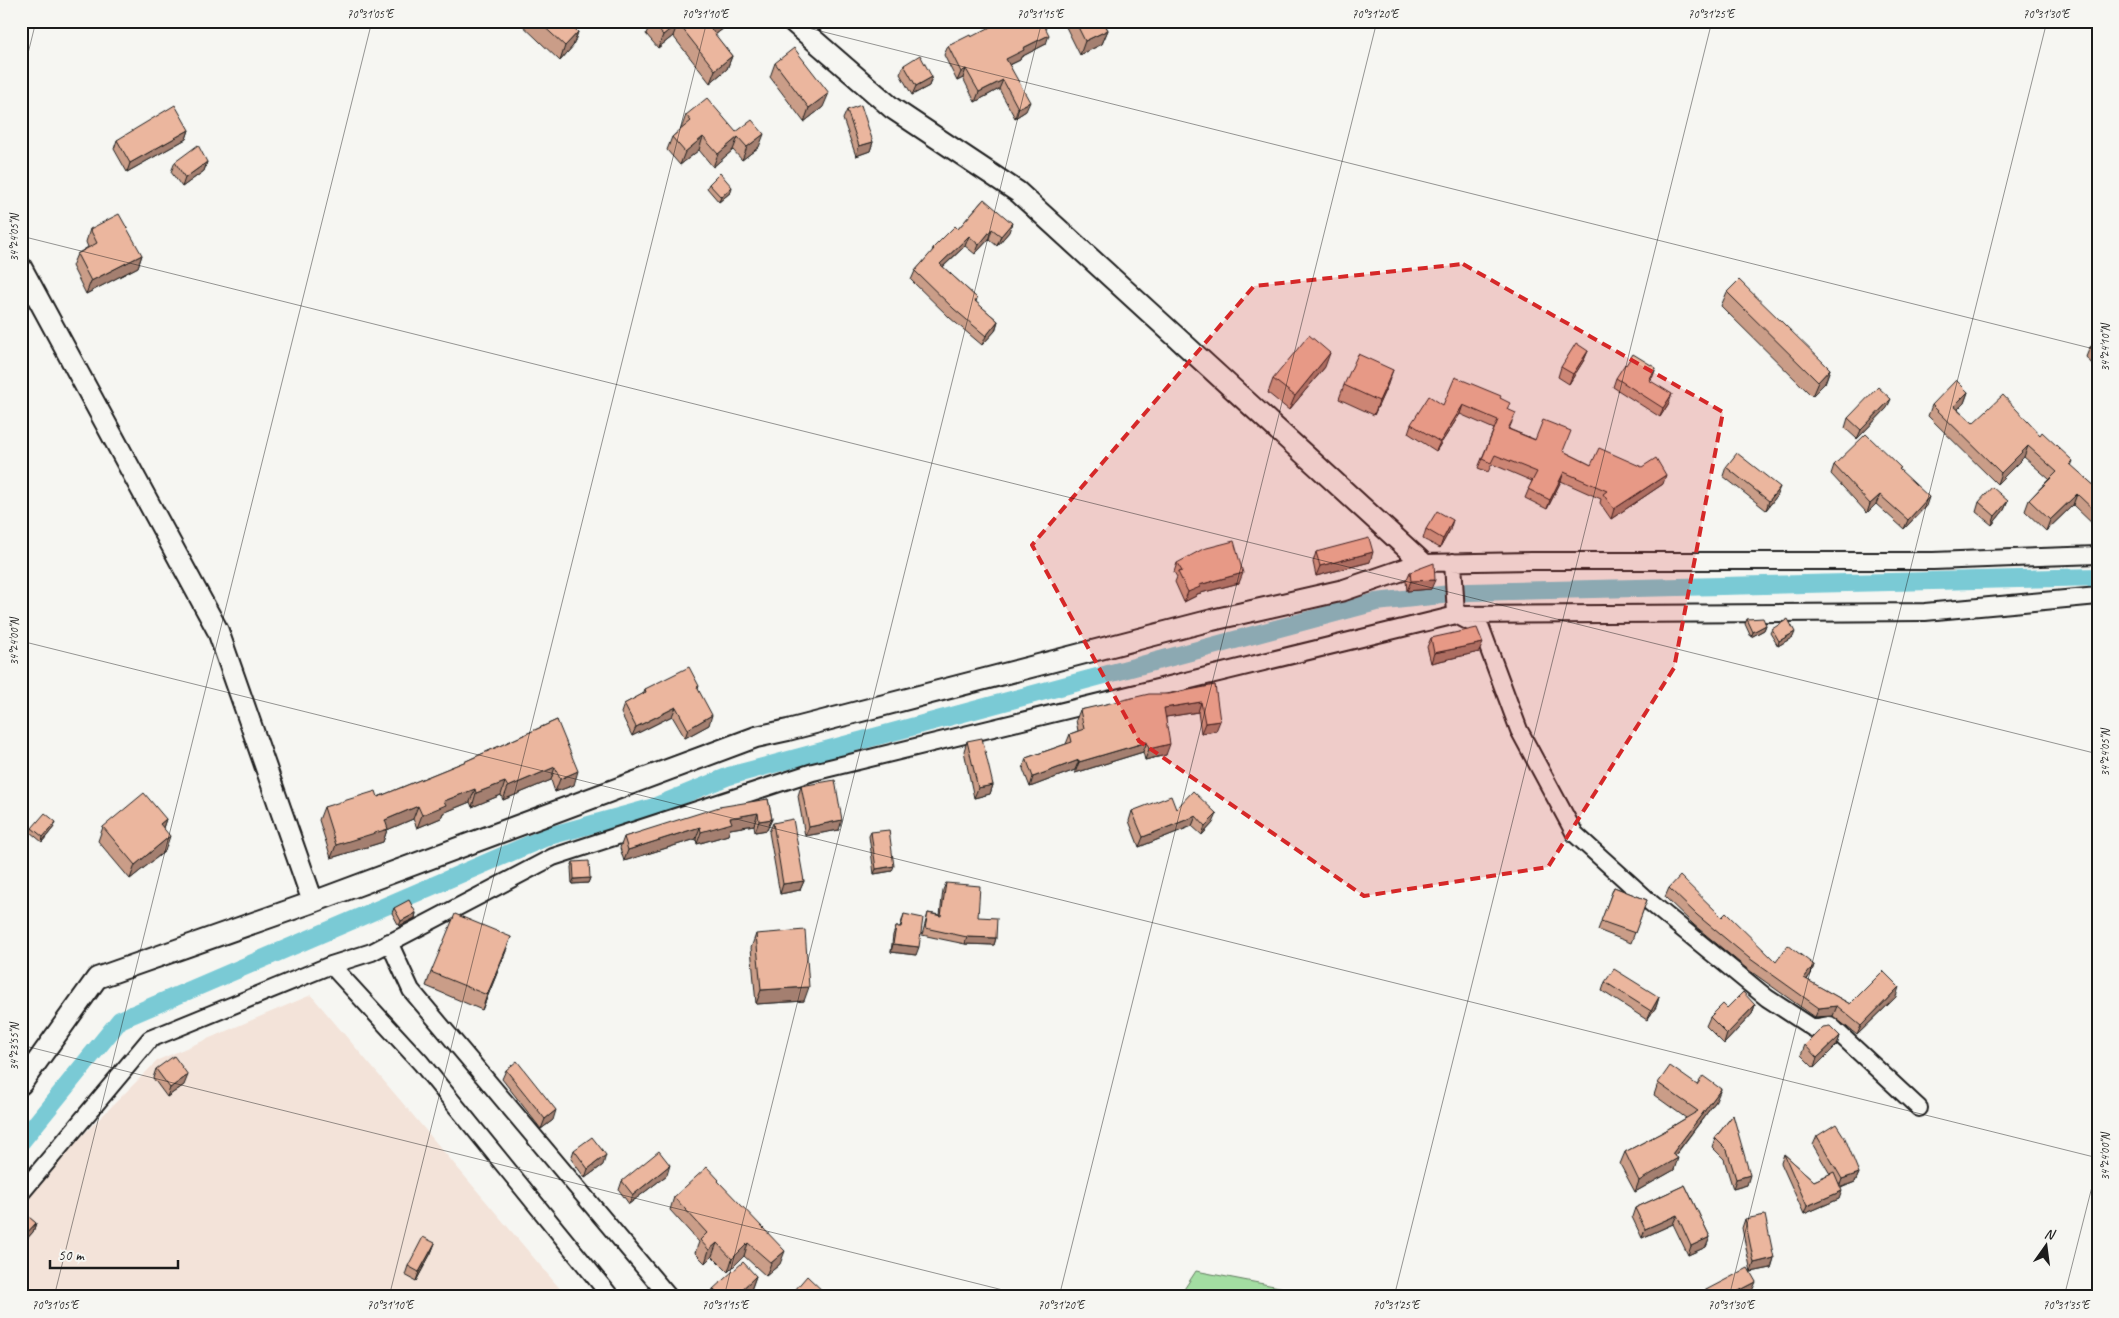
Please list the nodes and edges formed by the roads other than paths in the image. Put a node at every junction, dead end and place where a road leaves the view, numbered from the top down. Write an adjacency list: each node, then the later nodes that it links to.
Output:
1 (792, 21): 5 (street)
2 (21, 267): 8 (street)
3 (2098, 555): 4 (street)
4 (1453, 562): 5 (street); 7 (street)
5 (1423, 563): 8 (street)
6 (2098, 596): 7 (street)
7 (1456, 615): 9 (street); 12 (street)
8 (313, 902): 11 (street)
9 (389, 942): 10 (street); 15 (street)
10 (331, 965): 13 (street); 14 (street)
11 (21, 1084)
12 (1919, 1108)
13 (21, 1193)
14 (611, 1297)
15 (669, 1297)

